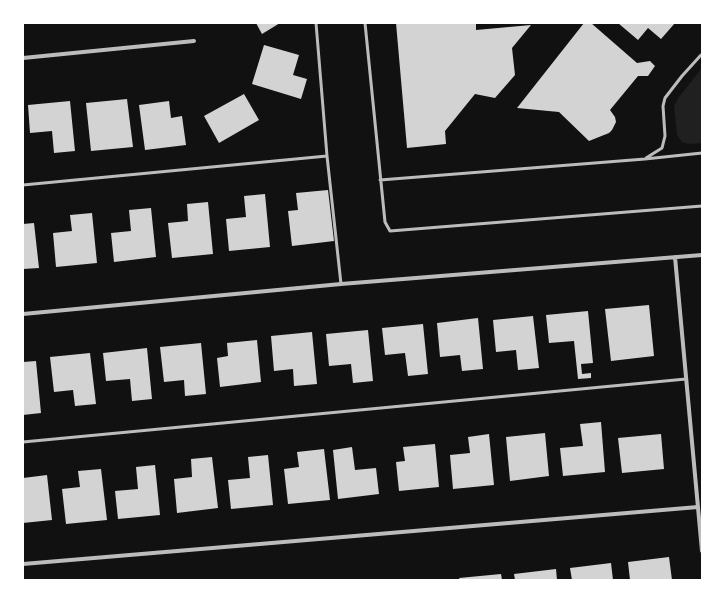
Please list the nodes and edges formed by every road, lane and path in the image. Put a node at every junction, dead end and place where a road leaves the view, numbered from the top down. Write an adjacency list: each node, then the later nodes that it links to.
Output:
1 (316, 23): 7 (lane)
2 (365, 23): 9 (lane)
3 (194, 41): 5 (street)
4 (702, 55): 8 (lane)
5 (23, 58)
6 (702, 153): 8 (lane)
7 (327, 156): 10 (lane); 14 (lane)
8 (645, 159): 9 (lane)
9 (380, 180): 11 (lane)
10 (23, 186)
11 (702, 206)
12 (702, 255): 13 (street)
13 (674, 257): 14 (street); 16 (street)
14 (341, 284): 15 (street)
15 (23, 314)
16 (686, 379): 17 (lane); 18 (street)
17 (23, 442)
18 (698, 507): 19 (street); 20 (street)
19 (702, 551)
20 (23, 564)

